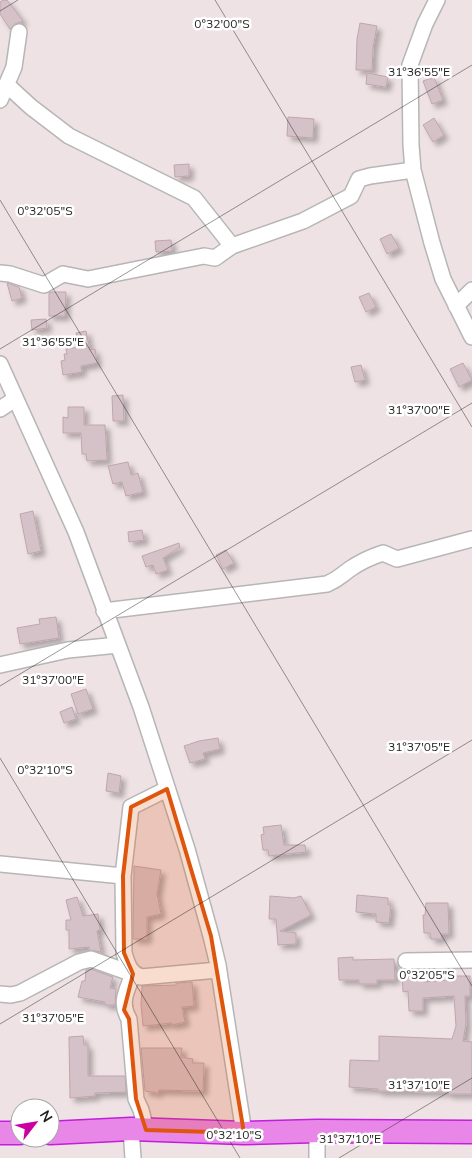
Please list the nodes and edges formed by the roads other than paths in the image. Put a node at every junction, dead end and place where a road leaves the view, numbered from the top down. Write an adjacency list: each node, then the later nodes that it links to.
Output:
1 (438, 0): 5 (street)
2 (19, 32): 3 (street)
3 (8, 85): 4 (street); 6 (street)
4 (0, 100)
5 (413, 170): 6 (street); 9 (street)
6 (232, 246): 7 (street)
7 (0, 273)
8 (472, 290): 9 (street)
9 (456, 306): 10 (street)
10 (472, 337)
11 (0, 364): 12 (street)
12 (15, 399): 13 (street); 15 (street)
13 (0, 409)
14 (472, 539): 15 (street)
15 (104, 611): 16 (street)
16 (118, 645): 17 (street); 18 (street)
17 (0, 666)
18 (167, 789): 20 (street); 23 (street)
19 (0, 864): 20 (street)
20 (123, 876): 24 (street)
21 (472, 960): 22 (street)
22 (406, 961)
23 (218, 970): 24 (street); 30 (street)
24 (133, 974): 25 (street); 26 (street)
25 (0, 994)
26 (139, 1130): 29 (highway); 30 (highway); 31 (street)
27 (317, 1132): 28 (highway); 30 (highway); 32 (street)
28 (472, 1132)
29 (60, 1133)
30 (244, 1134)
31 (133, 1158)
32 (317, 1158)

